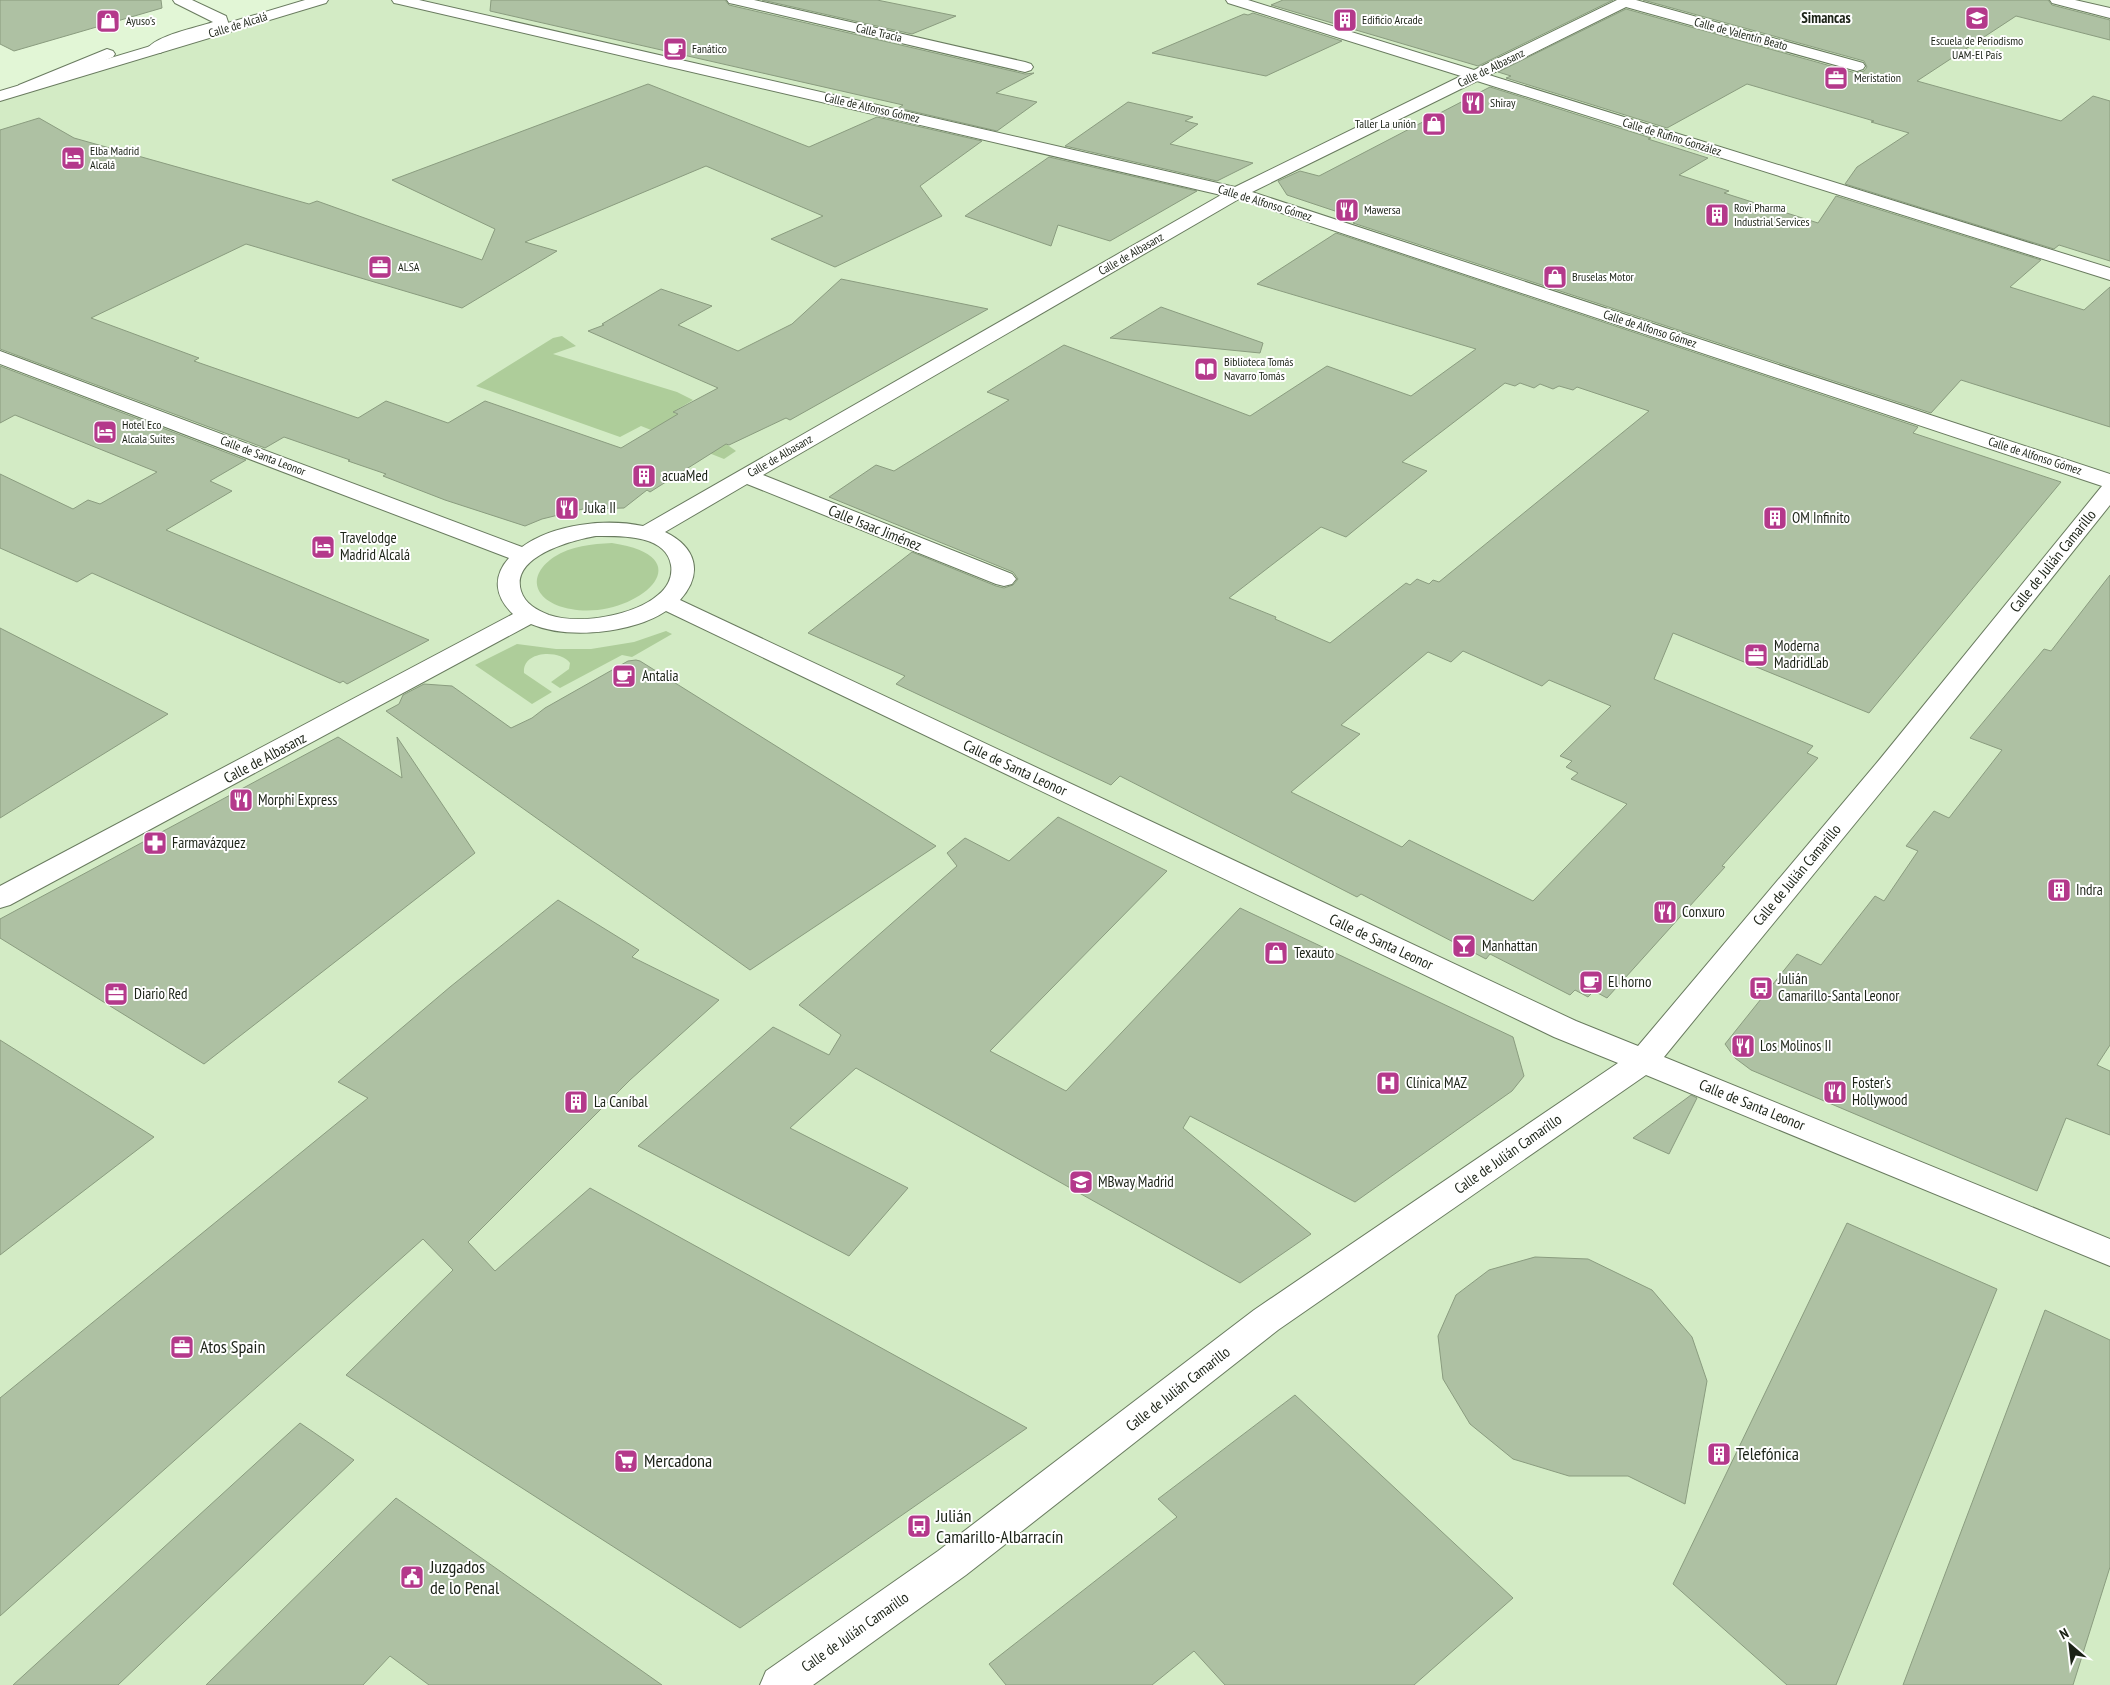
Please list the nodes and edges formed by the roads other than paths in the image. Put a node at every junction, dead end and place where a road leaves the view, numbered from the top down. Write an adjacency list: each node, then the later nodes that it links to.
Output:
1 (180, 0): 10 (street)
2 (284, 0): 10 (street, Calle de Alcalá)
3 (321, 0): 11 (street, Calle de Alcalá)
4 (399, 0): 16 (street, Calle de Alfonso Gómez)
5 (734, 0): 12 (street, Calle Tracia)
6 (1233, 0): 14 (street, Calle de Rufino González)
7 (2057, 0): 9 (street)
8 (1626, 1): 13 (street, Calle de Valentín Beato); 14 (street, Calle de Albasanz)
9 (2110, 13)
10 (221, 19): 11 (street, Calle de Alcalá); 15 (street, Calle de Alcalá)
11 (154, 50): 15 (street, Calle de Alcalá)
12 (1025, 66)
13 (1857, 66)
14 (1475, 76): 16 (street, Calle de Albasanz); 17 (street, Calle de Rufino González)
15 (5, 91)
16 (1236, 192): 19 (street, Calle de Albasanz); 20 (street, Calle de Alfonso Gómez)
17 (2110, 274)
18 (0, 357): 23 (street, Calle de Santa Leonor)
19 (746, 476): 22 (street, Calle de Albasanz); 24 (street, Calle Isaac Jiménez)
20 (2110, 481)
21 (2110, 490): 28 (street, Calle de Julián Camarillo)
22 (647, 533): 23 (street); 25 (street)
23 (525, 556): 26 (street)
24 (1004, 579)
25 (666, 602): 26 (street); 28 (street, Calle de Santa Leonor)
26 (530, 615): 27 (street, Calle de Albasanz)
27 (0, 898)
28 (1642, 1062): 29 (street, Calle de Santa Leonor); 30 (street, Calle de Julián Camarillo)
29 (2110, 1253)
30 (780, 1685)

